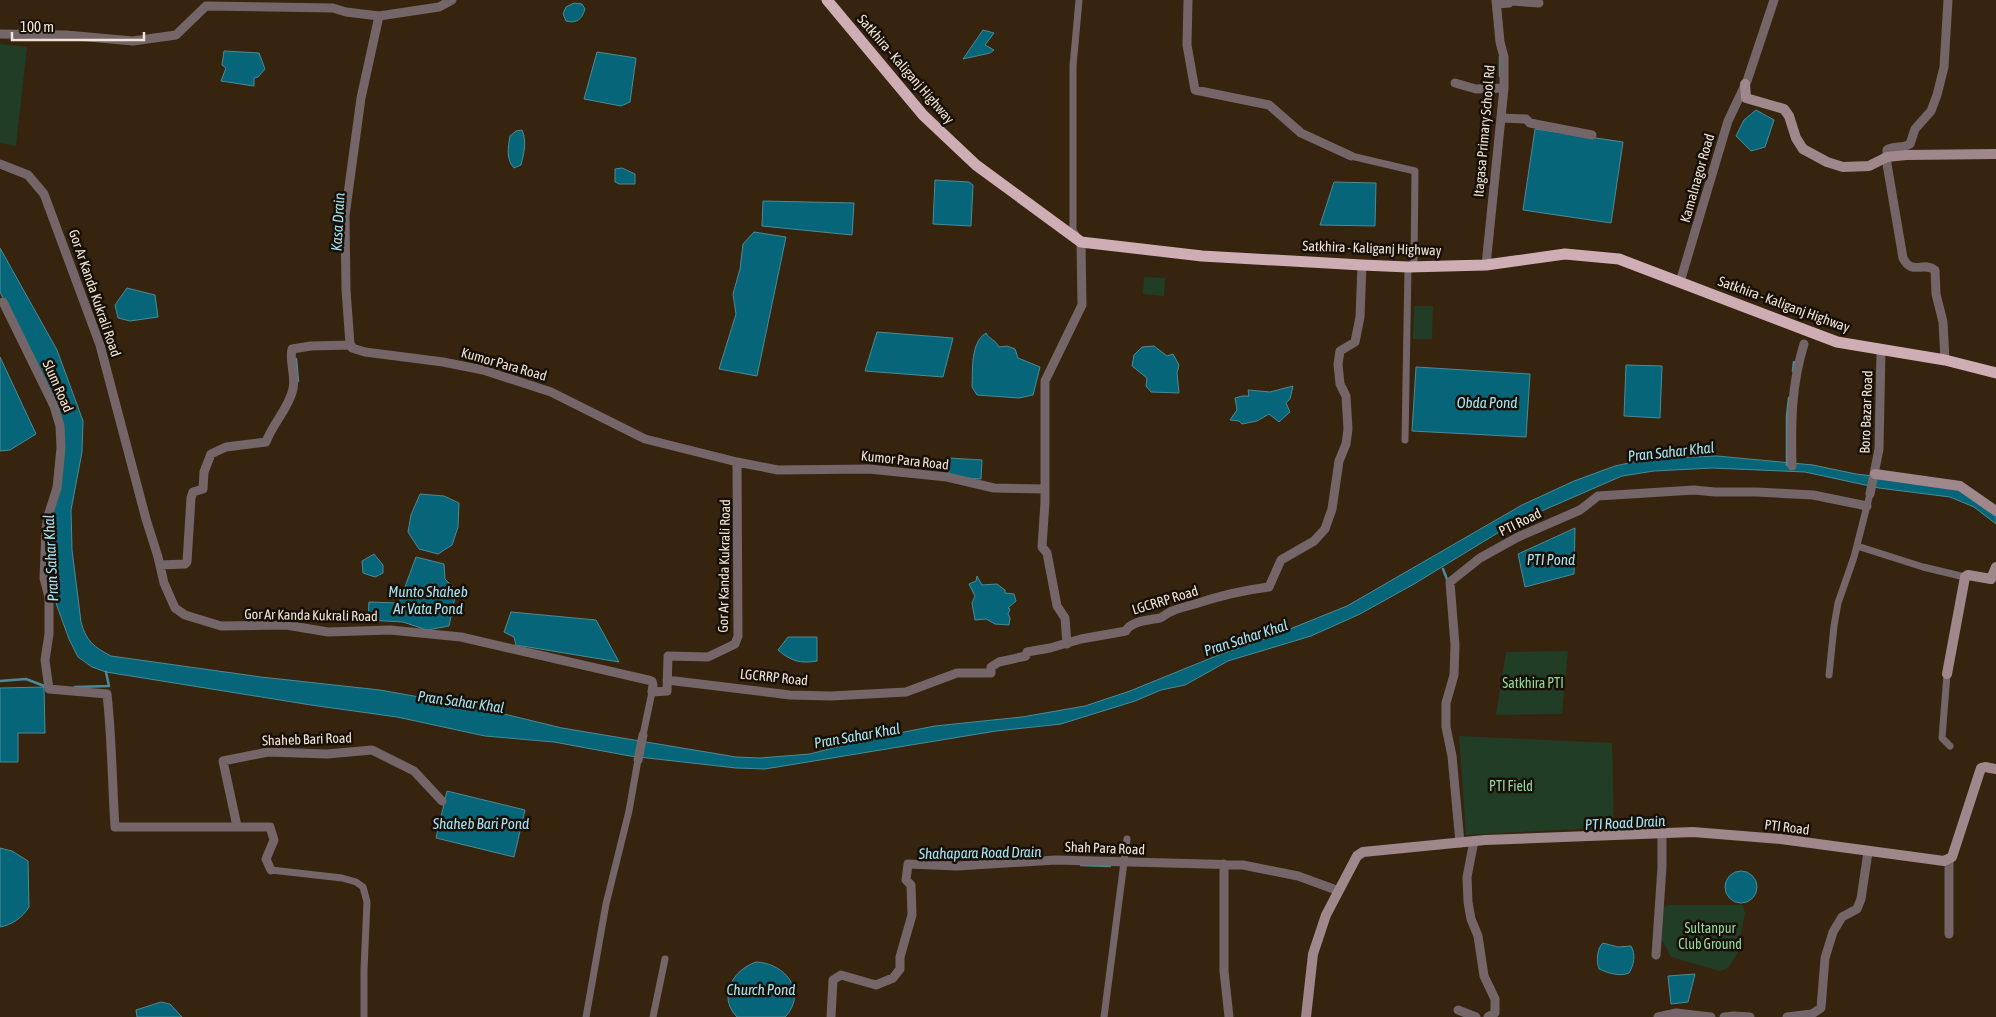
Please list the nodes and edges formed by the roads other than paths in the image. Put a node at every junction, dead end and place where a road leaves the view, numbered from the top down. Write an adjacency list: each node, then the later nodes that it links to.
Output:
1 (452, 0): 9 (street)
2 (827, 0): 20 (highway, Satkhira - Kaliganj Highway)
3 (1079, 0): 20 (street)
4 (1188, 0): 17 (street)
5 (1774, 0): 12 (street, Kamalnagor Road)
6 (1948, 0): 18 (street)
7 (1496, 2): 8 (street); 13 (street, Itagasa Primary School Rd)
8 (1539, 3)
9 (379, 16): 10 (street); 27 (street)
10 (0, 34)
11 (1455, 83): 13 (street)
12 (1745, 84): 18 (main road); 24 (street, Kamalnagor Road)
13 (1504, 88): 14 (street, Itagasa Primary School Rd)
14 (1501, 118): 15 (street); 22 (street, Itagasa Primary School Rd)
15 (1592, 135)
16 (1996, 154): 18 (main road)
17 (1351, 156): 23 (street)
18 (1887, 157): 29 (street)
19 (0, 164): 40 (street, Gor Ar Kanda Kukrali Road)
20 (1080, 242): 21 (highway, Satkhira - Kaliganj Highway); 35 (street)
21 (1362, 265): 23 (highway, Satkhira - Kaliganj Highway); 43 (street, LGCRRP Road)
22 (1486, 265): 23 (highway, Satkhira - Kaliganj Highway); 24 (highway, Satkhira - Kaliganj Highway)
23 (1411, 266): 31 (street)
24 (1680, 282): 28 (highway, Satkhira - Kaliganj Highway)
25 (3, 302): 53 (street, Slum Road)
26 (1804, 344): 33 (street)
27 (350, 345): 32 (street, Kumor Para Road); 40 (street)
28 (1881, 350): 29 (highway, Satkhira - Kaliganj Highway); 34 (street, Boro Bazar Road)
29 (1945, 360): 30 (highway, Satkhira - Kaliganj Highway)
30 (1996, 373)
31 (1405, 440)
32 (737, 462): 35 (street, Kumor Para Road); 46 (street, Gor Ar Kanda Kukrali Road)
33 (1792, 466)
34 (1875, 474): 36 (street, Boro Bazar Road); 38 (main road)
35 (1045, 489): 43 (street)
36 (1870, 494): 37 (street)
37 (1867, 506): 39 (street); 57 (street, PTI Road)
38 (1996, 511)
39 (1857, 546): 42 (street); 45 (street)
40 (160, 565): 47 (street, Gor Ar Kanda Kukrali Road)
41 (1996, 567): 42 (main road)
42 (1965, 577): 44 (main road)
43 (1067, 644): 46 (street, LGCRRP Road)
44 (1947, 674): 49 (street)
45 (1829, 675)
46 (667, 680): 47 (street)
47 (652, 692): 48 (street)
48 (643, 736): 50 (street)
49 (1950, 746)
50 (638, 760): 69 (street)
51 (1996, 769): 59 (main road)
52 (442, 801): 53 (street, Shaheb Bari Road)
53 (237, 826): 62 (street)
54 (1662, 833): 56 (main road, PTI Road); 58 (main road, PTI Road); 65 (street)
55 (1127, 839): 60 (street)
56 (1474, 842): 57 (main road, PTI Road); 76 (street)
57 (1460, 843): 63 (main road, PTI Road)
58 (1868, 852): 59 (main road, PTI Road); 81 (street)
59 (1949, 860): 64 (street)
60 (1124, 863): 61 (street, Shah Para Road); 71 (street, Shah Para Road); 72 (street)
61 (1224, 864): 63 (street, Shah Para Road); 73 (street)
62 (271, 870): 68 (street)
63 (1339, 891): 74 (main road, PTI Road)
64 (1950, 934)
65 (1656, 955)
66 (666, 959): 70 (street)
67 (1458, 1010): 75 (street)
68 (364, 1017)
69 (586, 1017)
70 (653, 1017)
71 (831, 1017)
72 (1104, 1017)
73 (1228, 1017)
74 (1306, 1017)
75 (1476, 1017)
76 (1488, 1017)
77 (1658, 1017): 78 (street)
78 (1711, 1017)
79 (1724, 1017): 80 (street)
80 (1750, 1017)
81 (1787, 1017)

